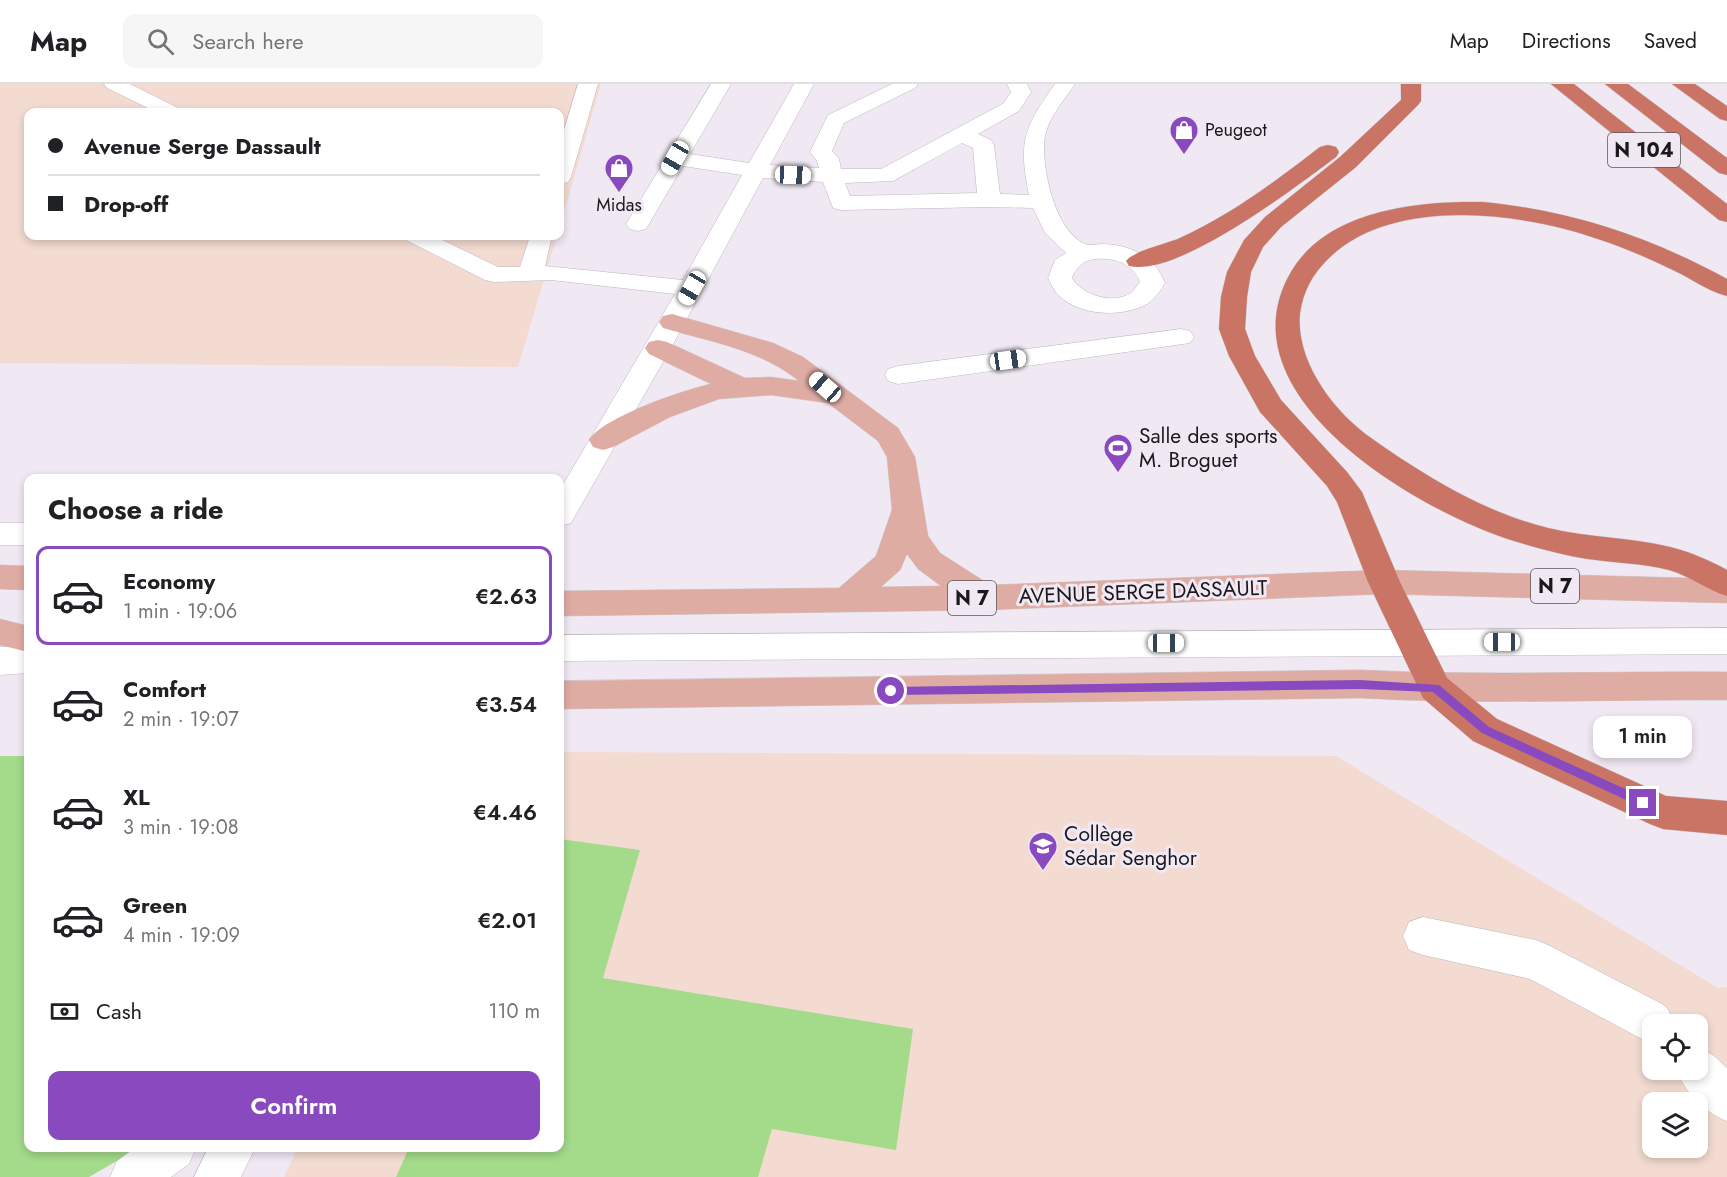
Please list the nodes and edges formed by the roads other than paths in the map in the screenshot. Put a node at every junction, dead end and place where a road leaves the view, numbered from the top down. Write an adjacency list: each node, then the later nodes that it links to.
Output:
1 (114, 84): 12 (street)
2 (588, 84): 16 (street)
3 (721, 84): 15 (street)
4 (804, 84): 18 (street)
5 (908, 84): 19 (street)
6 (1017, 84): 14 (street)
7 (1065, 84): 21 (street)
8 (1561, 84): 22 (highway, N 104)
9 (1615, 84): 17 (highway, N 104)
10 (1682, 84): 13 (highway)
11 (1411, 85): 27 (highway); 44 (highway)
12 (163, 108)
13 (1727, 115)
14 (962, 135): 19 (street); 20 (street)
15 (675, 158): 18 (street); 23 (street)
16 (564, 164)
17 (1727, 168)
18 (756, 171): 19 (street); 29 (street)
19 (832, 176): 20 (street)
20 (989, 200): 21 (street)
21 (1043, 202): 26 (street)
22 (1727, 215)
23 (638, 224)
24 (424, 240): 28 (street)
25 (541, 240): 28 (street)
26 (1082, 253): 27 (street); 31 (street)
27 (1138, 261): 31 (street)
28 (530, 274): 29 (street)
29 (692, 288): 32 (street)
30 (1727, 289): 45 (highway)
31 (1116, 306): 34 (street)
32 (672, 322): 35 (street); 38 (main road)
33 (1181, 337): 34 (street)
34 (1140, 342): 36 (street)
35 (658, 348): 37 (main road); 39 (street)
36 (898, 375)
37 (741, 387): 38 (main road); 39 (main road)
38 (835, 395): 41 (main road)
39 (603, 440): 40 (street)
40 (564, 508)
41 (907, 510): 47 (main road); 48 (main road)
42 (0, 534): 43 (street)
43 (24, 534)
44 (1384, 582): 46 (main road, AVENUE SERGE DASSAULT / N 7); 47 (main road, AVENUE SERGE DASSAULT / N 7); 53 (highway)
45 (1727, 584)
46 (1727, 591)
47 (986, 598): 48 (main road, AVENUE SERGE DASSAULT / N 7)
48 (847, 599): 49 (main road, AVENUE SERGE DASSAULT / N 7)
49 (564, 604)
50 (0, 632): 51 (main road)
51 (24, 638)
52 (1727, 641): 53 (street)
53 (1414, 643): 54 (street); 58 (highway)
54 (564, 648)
55 (24, 660): 56 (street)
56 (0, 661)
57 (1727, 686): 58 (main road)
58 (1435, 688): 59 (main road); 60 (highway)
59 (564, 695)
60 (1727, 818)
61 (1422, 936): 62 (street)
62 (1642, 1016)
63 (1708, 1080): 64 (street)
64 (1727, 1099)
65 (167, 1152): 67 (street)
66 (230, 1152): 68 (street)
67 (133, 1177)
68 (217, 1177)

